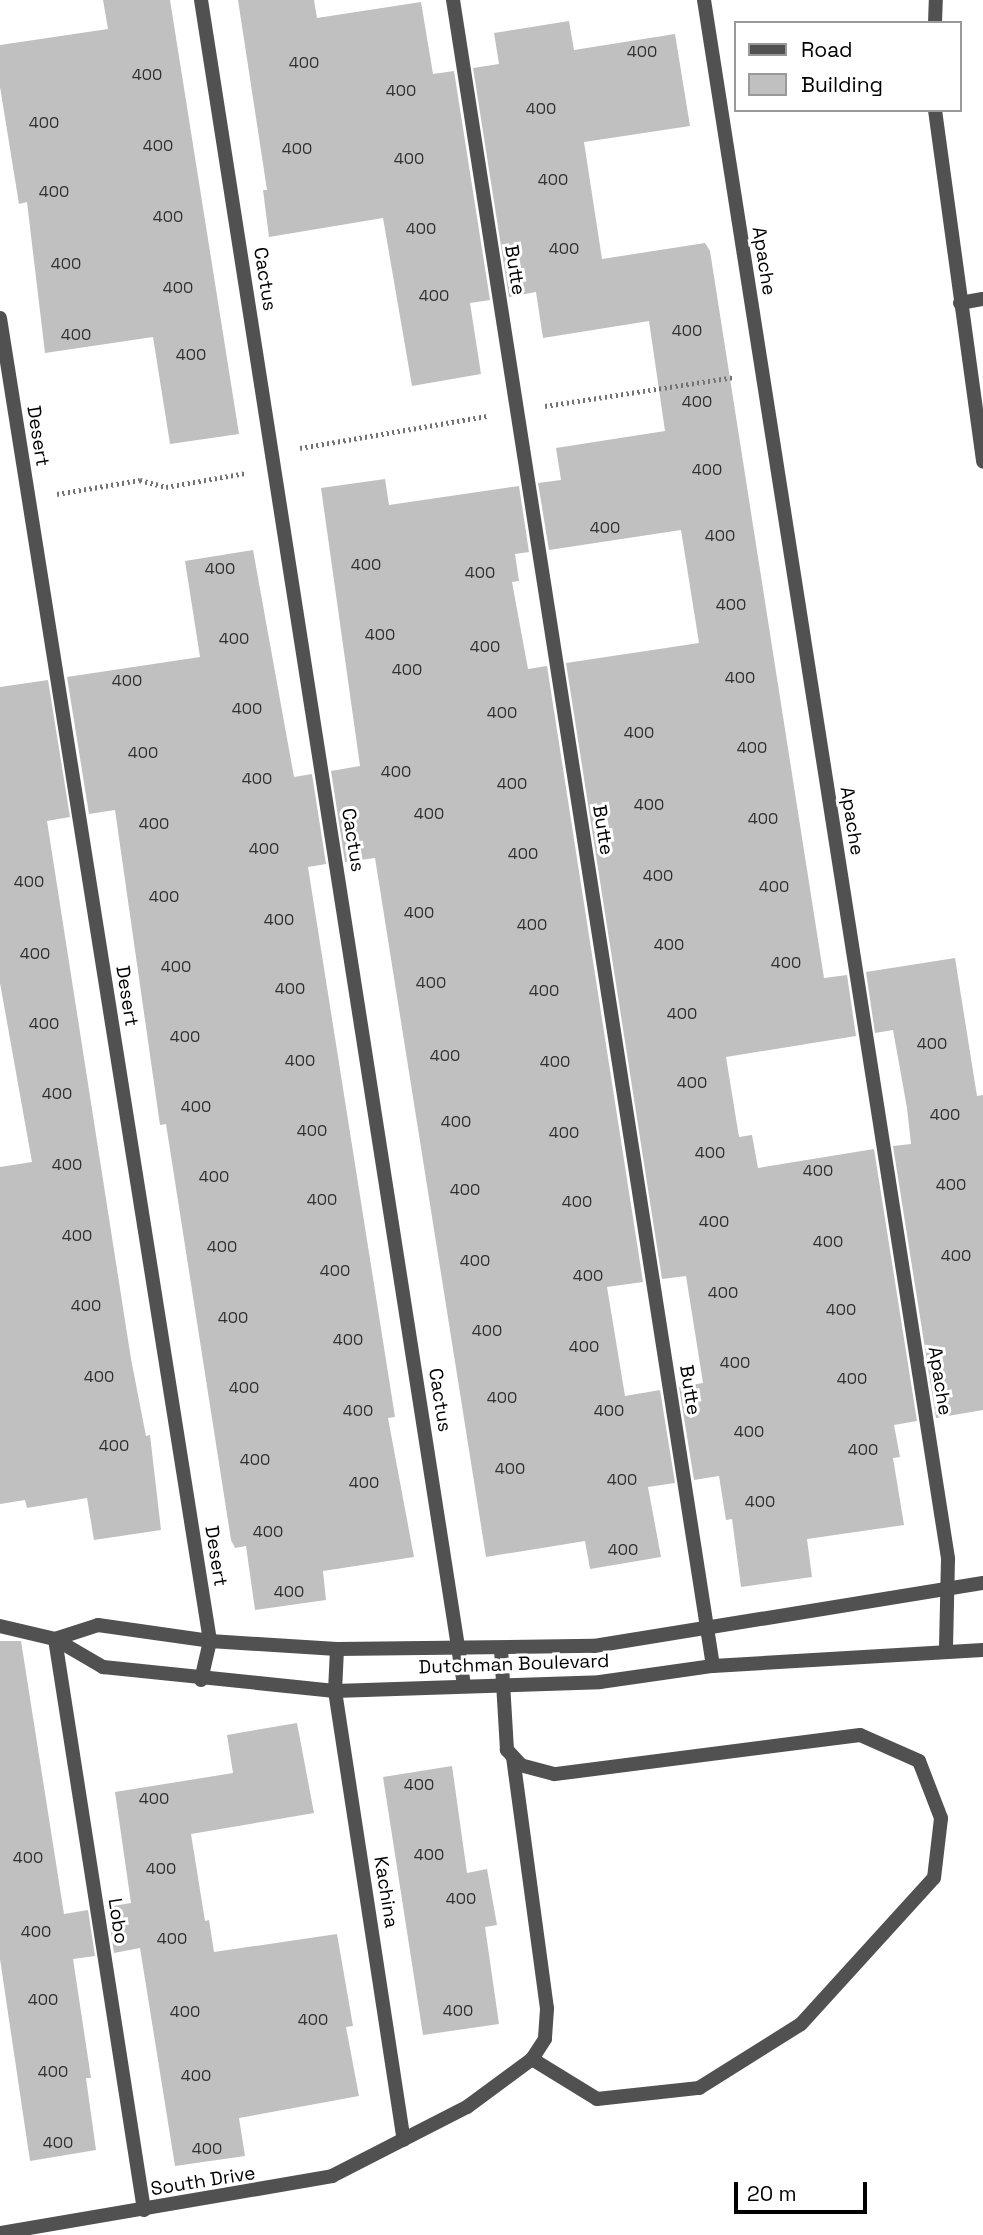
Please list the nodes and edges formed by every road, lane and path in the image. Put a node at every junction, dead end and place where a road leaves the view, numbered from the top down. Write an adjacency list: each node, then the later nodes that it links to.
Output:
1 (201, 0): 13 (street, Cactus)
2 (453, 0): 11 (street, Butte)
3 (704, 0): 10 (street, Apache)
4 (936, 0): 5 (street)
5 (935, 21)
6 (935, 112): 8 (street)
7 (983, 299): 8 (street)
8 (960, 303): 12 (street)
9 (0, 318): 14 (street, Desert)
10 (762, 373): 11 (path); 16 (street, Apache)
11 (518, 411): 13 (path); 18 (street, Butte)
12 (983, 456)
13 (275, 460): 14 (path); 24 (street, Cactus)
14 (29, 502): 20 (street, Desert)
15 (983, 1583): 16 (street, Dutchman Boulevard)
16 (947, 1588): 18 (street, Dutchman Boulevard); 23 (street, Apache)
17 (0, 1626): 19 (street, Dutchman Boulevard)
18 (708, 1629): 22 (street, Dutchman Boulevard); 26 (street, Butte)
19 (55, 1639): 20 (street, Dutchman Boulevard); 27 (street, Dutchman Boulevard); 34 (street, Lobo)
20 (210, 1641): 21 (street, Dutchman Boulevard); 27 (street, Desert)
21 (337, 1649): 24 (street, Dutchman Boulevard); 30 (street, Kachina)
22 (501, 1649): 24 (street, Dutchman Boulevard); 29 (street)
23 (946, 1649): 25 (street, Dutchman Boulevard); 26 (street, Dutchman Boulevard)
24 (460, 1650): 28 (street, Cactus)
25 (983, 1650)
26 (713, 1666): 29 (street, Dutchman Boulevard)
27 (201, 1680): 30 (street, Dutchman Boulevard)
28 (464, 1686): 29 (street, Dutchman Boulevard); 30 (street, Dutchman Boulevard)
29 (503, 1686): 31 (street)
30 (335, 1691): 33 (street, Kachina)
31 (513, 1757): 32 (street); 32 (street)
32 (532, 2059): 33 (street, South Drive)
33 (404, 2140): 34 (street, South Drive)
34 (144, 2210): 35 (street, South Drive)
35 (0, 2233)

